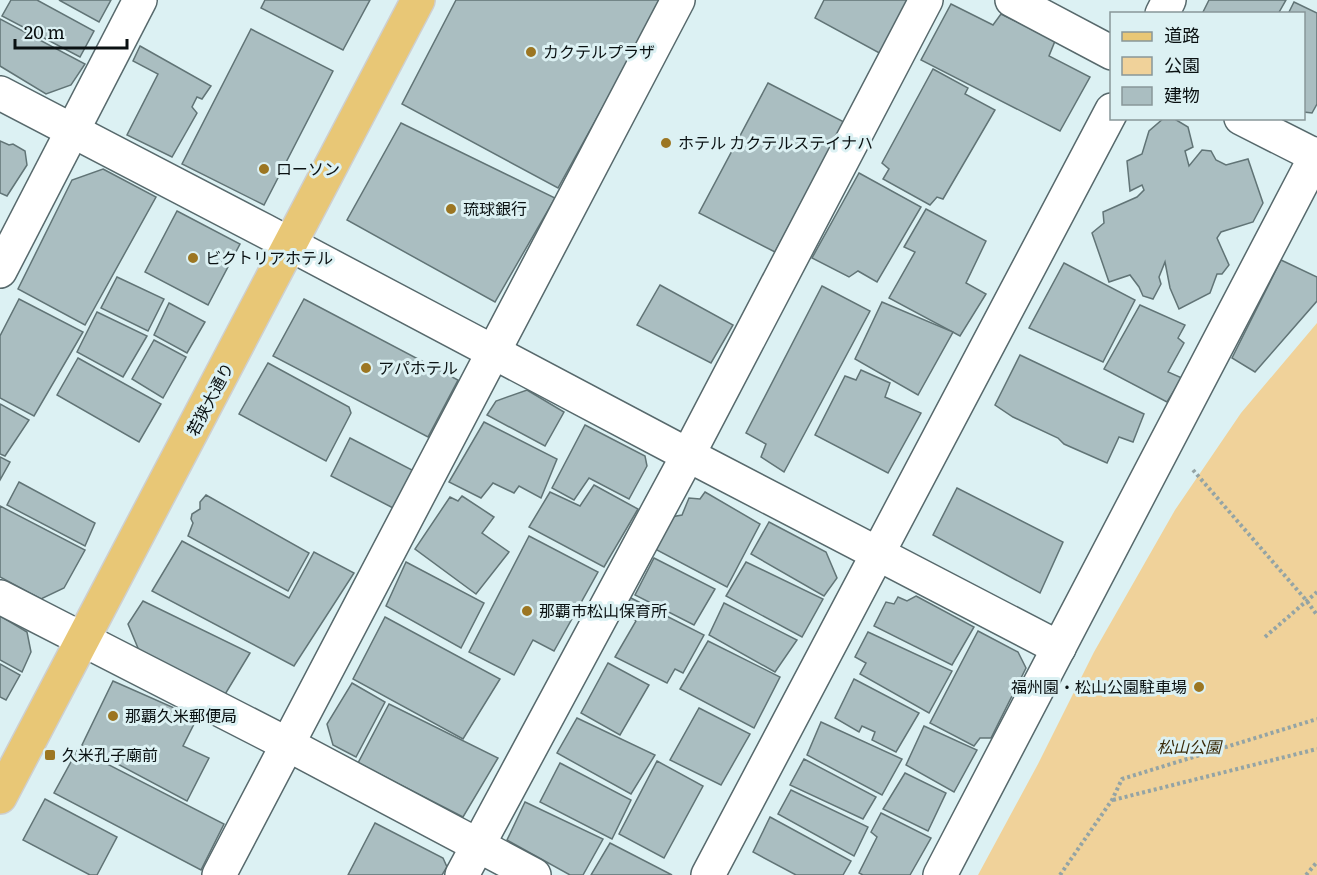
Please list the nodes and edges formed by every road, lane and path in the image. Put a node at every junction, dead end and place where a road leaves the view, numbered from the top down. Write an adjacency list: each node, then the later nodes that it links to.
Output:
1 (140, 0): 10 (street)
2 (418, 0): 12 (main road, 若狭大通り)
3 (678, 0): 14 (street)
4 (926, 0): 15 (street)
5 (1012, 0): 6 (street)
6 (1110, 52)
7 (0, 93): 10 (street)
8 (1110, 114): 17 (street)
9 (1245, 120): 11 (street)
10 (73, 132): 12 (street); 13 (street)
11 (1316, 155): 24 (street)
12 (291, 245): 14 (street); 23 (main road, 若狭大通り)
13 (0, 271)
14 (492, 352): 15 (street); 26 (street)
15 (688, 455): 17 (street); 30 (street)
16 (1187, 463): 20 (path)
17 (878, 554): 24 (street); 35 (street)
18 (1317, 592): 20 (path)
19 (0, 597): 23 (street)
20 (1306, 600): 21 (path); 22 (path)
21 (1317, 615)
22 (1265, 637)
23 (82, 640): 26 (street); 28 (main road, 若狭大通り)
24 (1059, 648): 36 (street)
25 (1317, 719): 29 (path)
26 (287, 744): 30 (street); 32 (street)
27 (1317, 749): 29 (path)
28 (0, 797)
29 (1112, 800): 37 (path)
30 (478, 846): 33 (street); 34 (street)
31 (1317, 862): 38 (path)
32 (219, 875)
33 (462, 875)
34 (534, 875)
35 (708, 875)
36 (940, 875)
37 (1060, 875)
38 (1306, 875)

